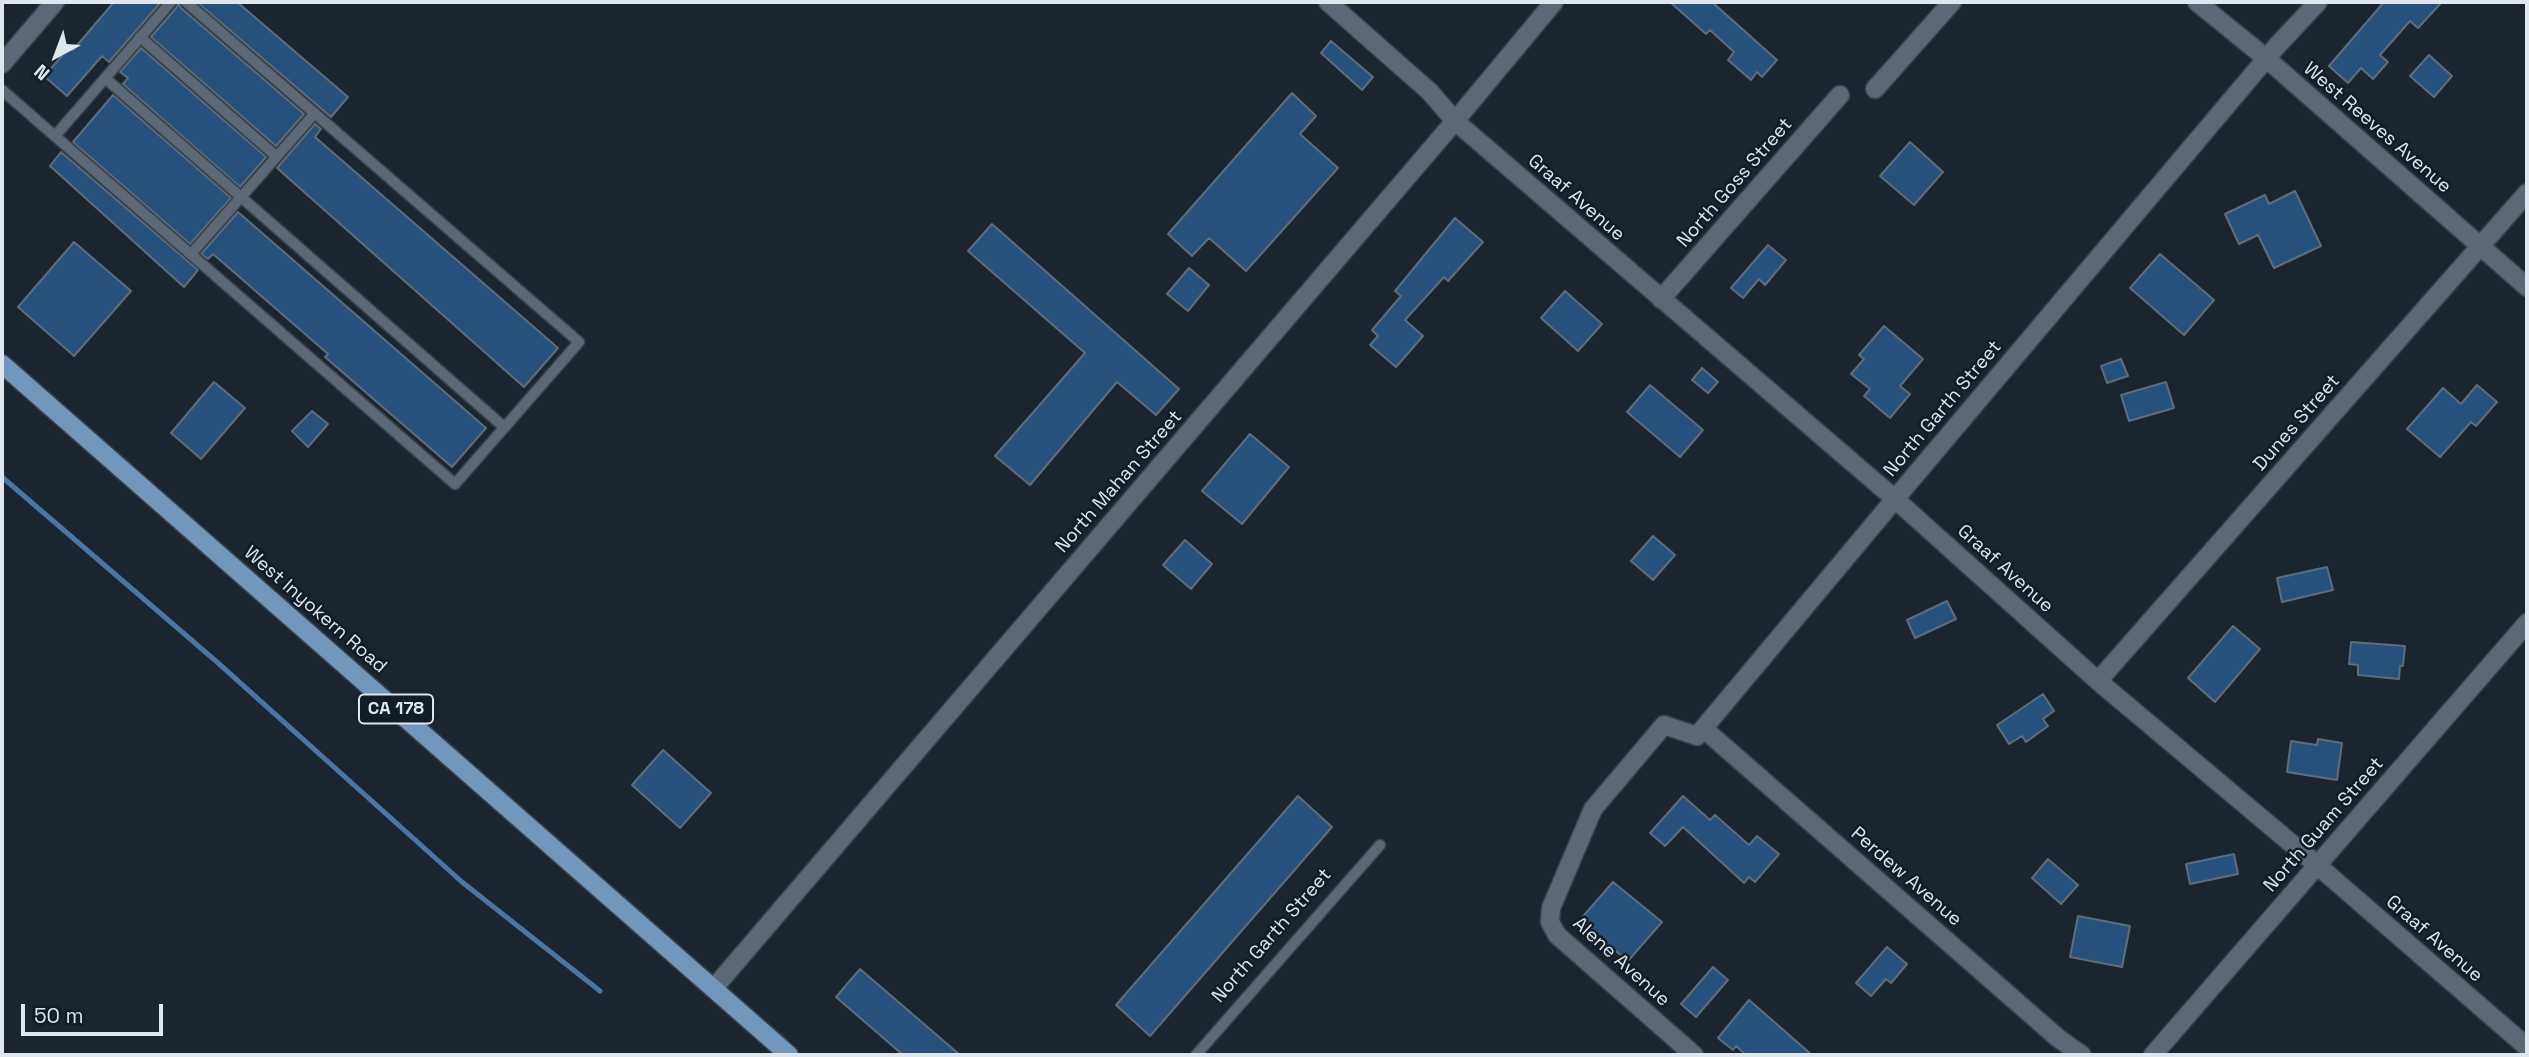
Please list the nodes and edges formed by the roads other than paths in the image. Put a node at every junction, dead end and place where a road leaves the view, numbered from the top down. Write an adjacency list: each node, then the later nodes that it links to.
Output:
1 (55, 2): 11 (street)
2 (171, 2): 9 (lane)
3 (186, 2): 16 (lane)
4 (1328, 2): 17 (street, Graaf Avenue)
5 (1555, 2): 17 (street, North Mahan Street)
6 (1952, 2): 13 (street)
7 (2197, 2): 10 (street, West Reeves Avenue)
8 (2318, 2): 10 (street, North Garth Street)
9 (140, 37): 12 (lane); 19 (lane)
10 (2267, 59): 22 (street, West Reeves Avenue); 28 (street, North Garth Street)
11 (2, 64)
12 (105, 79): 18 (lane); 21 (lane)
13 (1875, 89)
14 (2, 90): 18 (lane)
15 (1840, 95): 25 (street, North Goss Street)
16 (315, 113): 19 (lane); 27 (lane)
17 (1455, 121): 25 (street, Graaf Avenue); 34 (street, North Mahan Street)
18 (55, 136): 23 (lane)
19 (276, 156): 21 (lane)
20 (2527, 193): 22 (street, Dunes Street)
21 (240, 196): 23 (lane); 27 (lane)
22 (2481, 247): 24 (street, West Reeves Avenue); 30 (street, Dunes Street)
23 (191, 254): 27 (lane)
24 (2527, 287)
25 (1661, 299): 28 (street, Graaf Avenue)
26 (2, 364): 34 (main road, West Inyokern Road / CA 178)
27 (504, 427)
28 (1895, 499): 30 (street, Graaf Avenue); 31 (street, North Garth Street)
29 (2527, 623): 33 (street, North Guam Street)
30 (2098, 681): 33 (street, Graaf Avenue)
31 (1704, 729): 38 (street, Alene Avenue); 39 (street, Perdew Avenue)
32 (1380, 845): 37 (lane, North Garth Street)
33 (2317, 865): 35 (street, Graaf Avenue); 40 (street, North Guam Street)
34 (714, 988): 36 (main road, West Inyokern Road / CA 178)
35 (2527, 1047)
36 (789, 1055)
37 (1196, 1055)
38 (1695, 1055)
39 (2082, 1055)
40 (2153, 1055)

